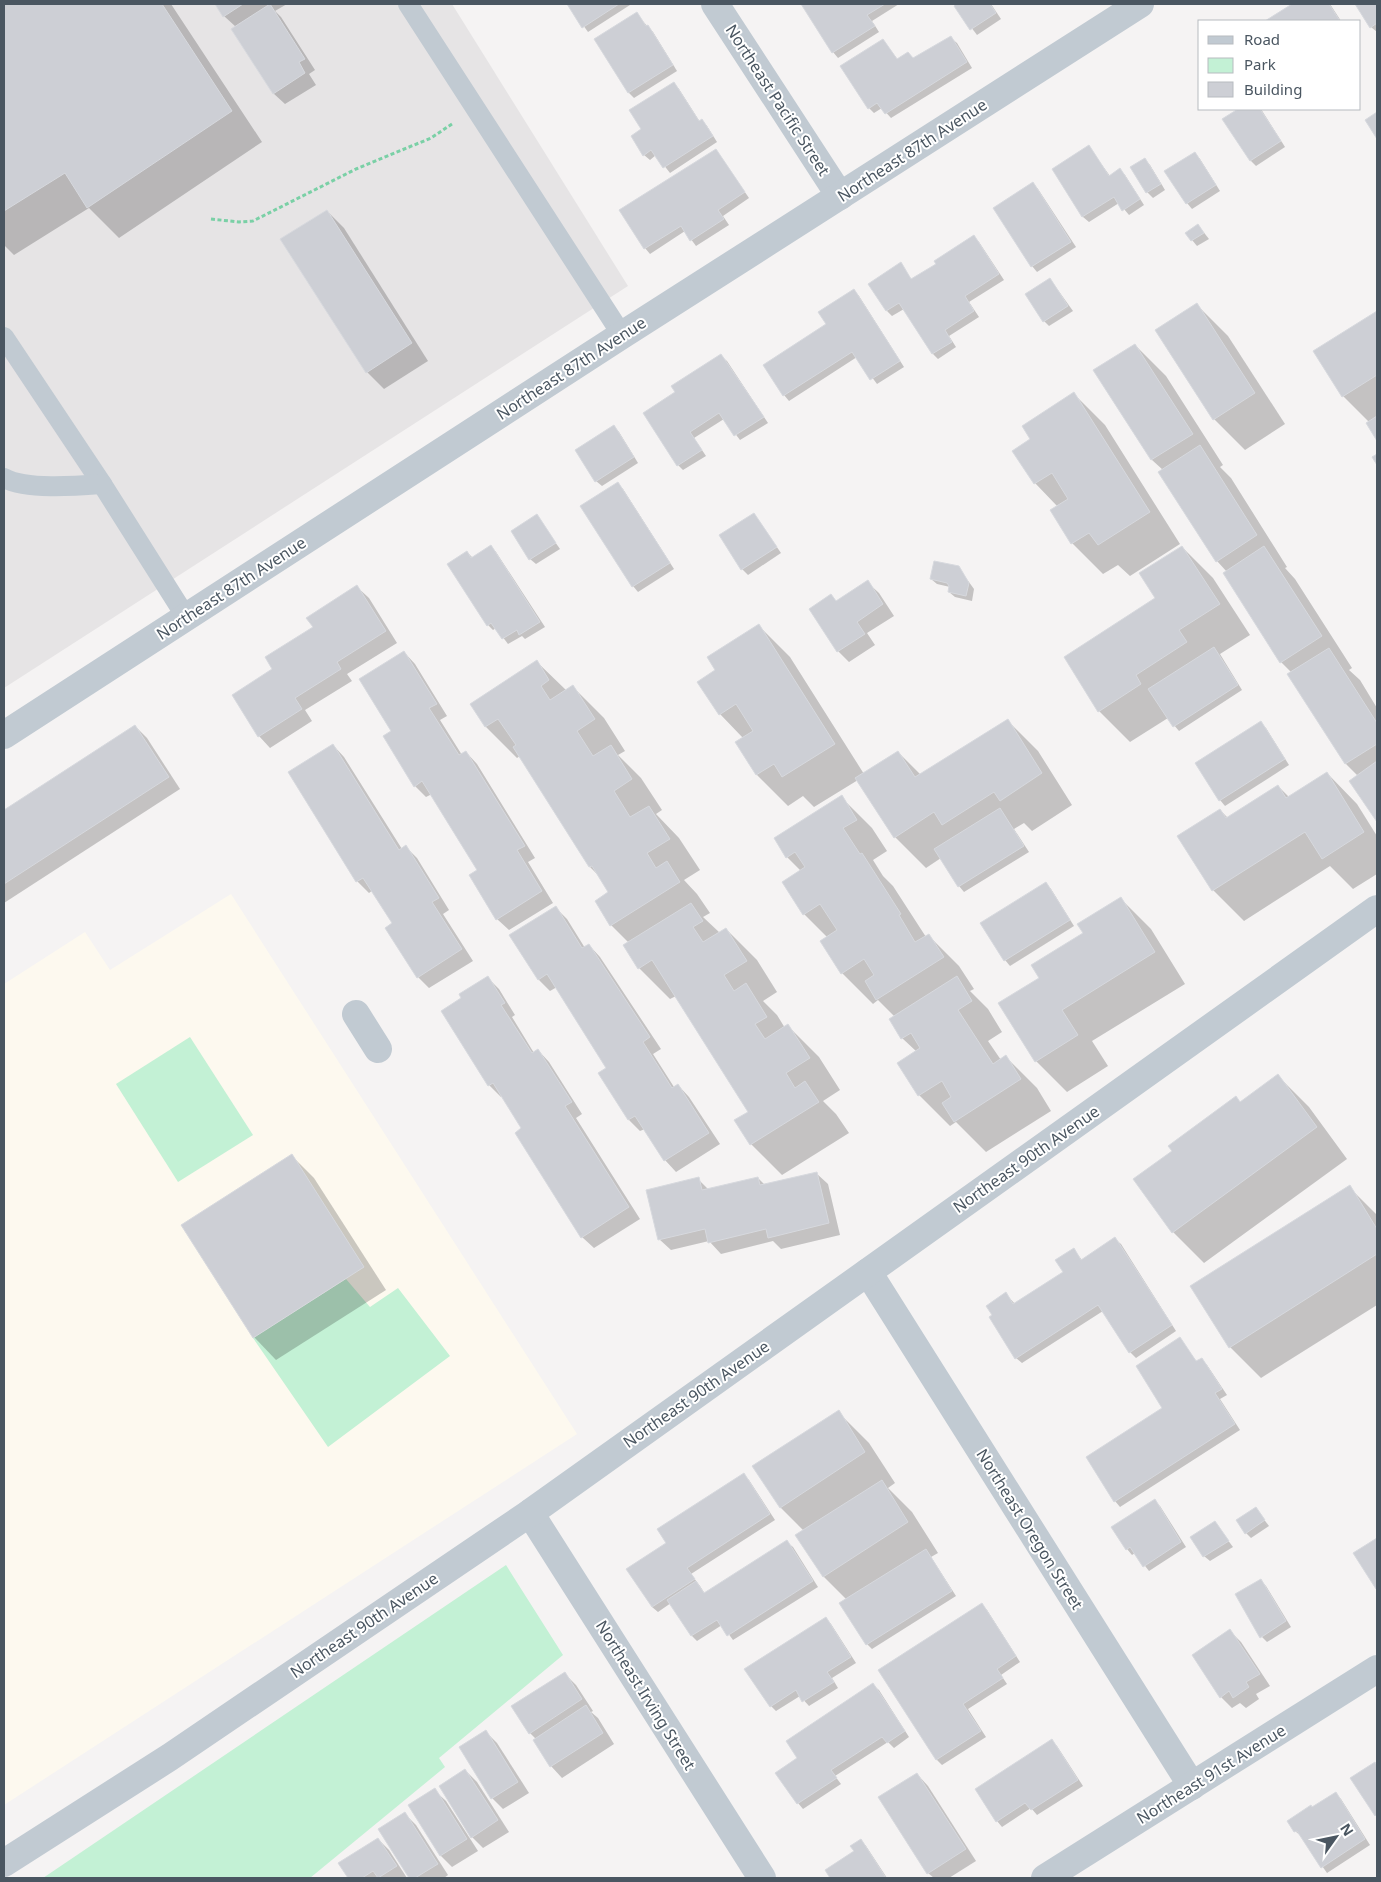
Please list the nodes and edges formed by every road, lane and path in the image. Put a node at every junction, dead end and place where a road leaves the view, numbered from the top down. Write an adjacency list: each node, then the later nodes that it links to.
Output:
1 (408, 4): 4 (lane)
2 (715, 4): 5 (street, Northeast Pacific Street)
3 (1140, 4): 5 (street, Northeast 87th Avenue)
4 (476, 108): 6 (path); 7 (lane)
5 (840, 196): 7 (street, Northeast 87th Avenue)
6 (211, 219)
7 (622, 335): 11 (street, Northeast 87th Avenue)
8 (4, 337): 10 (lane)
9 (4, 478): 10 (lane)
10 (102, 484): 11 (lane)
11 (186, 617): 12 (street, Northeast 87th Avenue)
12 (4, 735)
13 (1377, 909): 16 (street, Northeast 90th Avenue)
14 (356, 1014): 15 (street)
15 (378, 1049)
16 (868, 1272): 17 (street, Northeast 90th Avenue); 19 (street, Northeast Oregon Street)
17 (530, 1513): 20 (street, Northeast 90th Avenue); 21 (street, Northeast Irving Street)
18 (1377, 1669): 19 (street, Northeast 91st Avenue)
19 (1192, 1786): 22 (street, Northeast 91st Avenue)
20 (4, 1863)
21 (762, 1878)
22 (1045, 1878)

